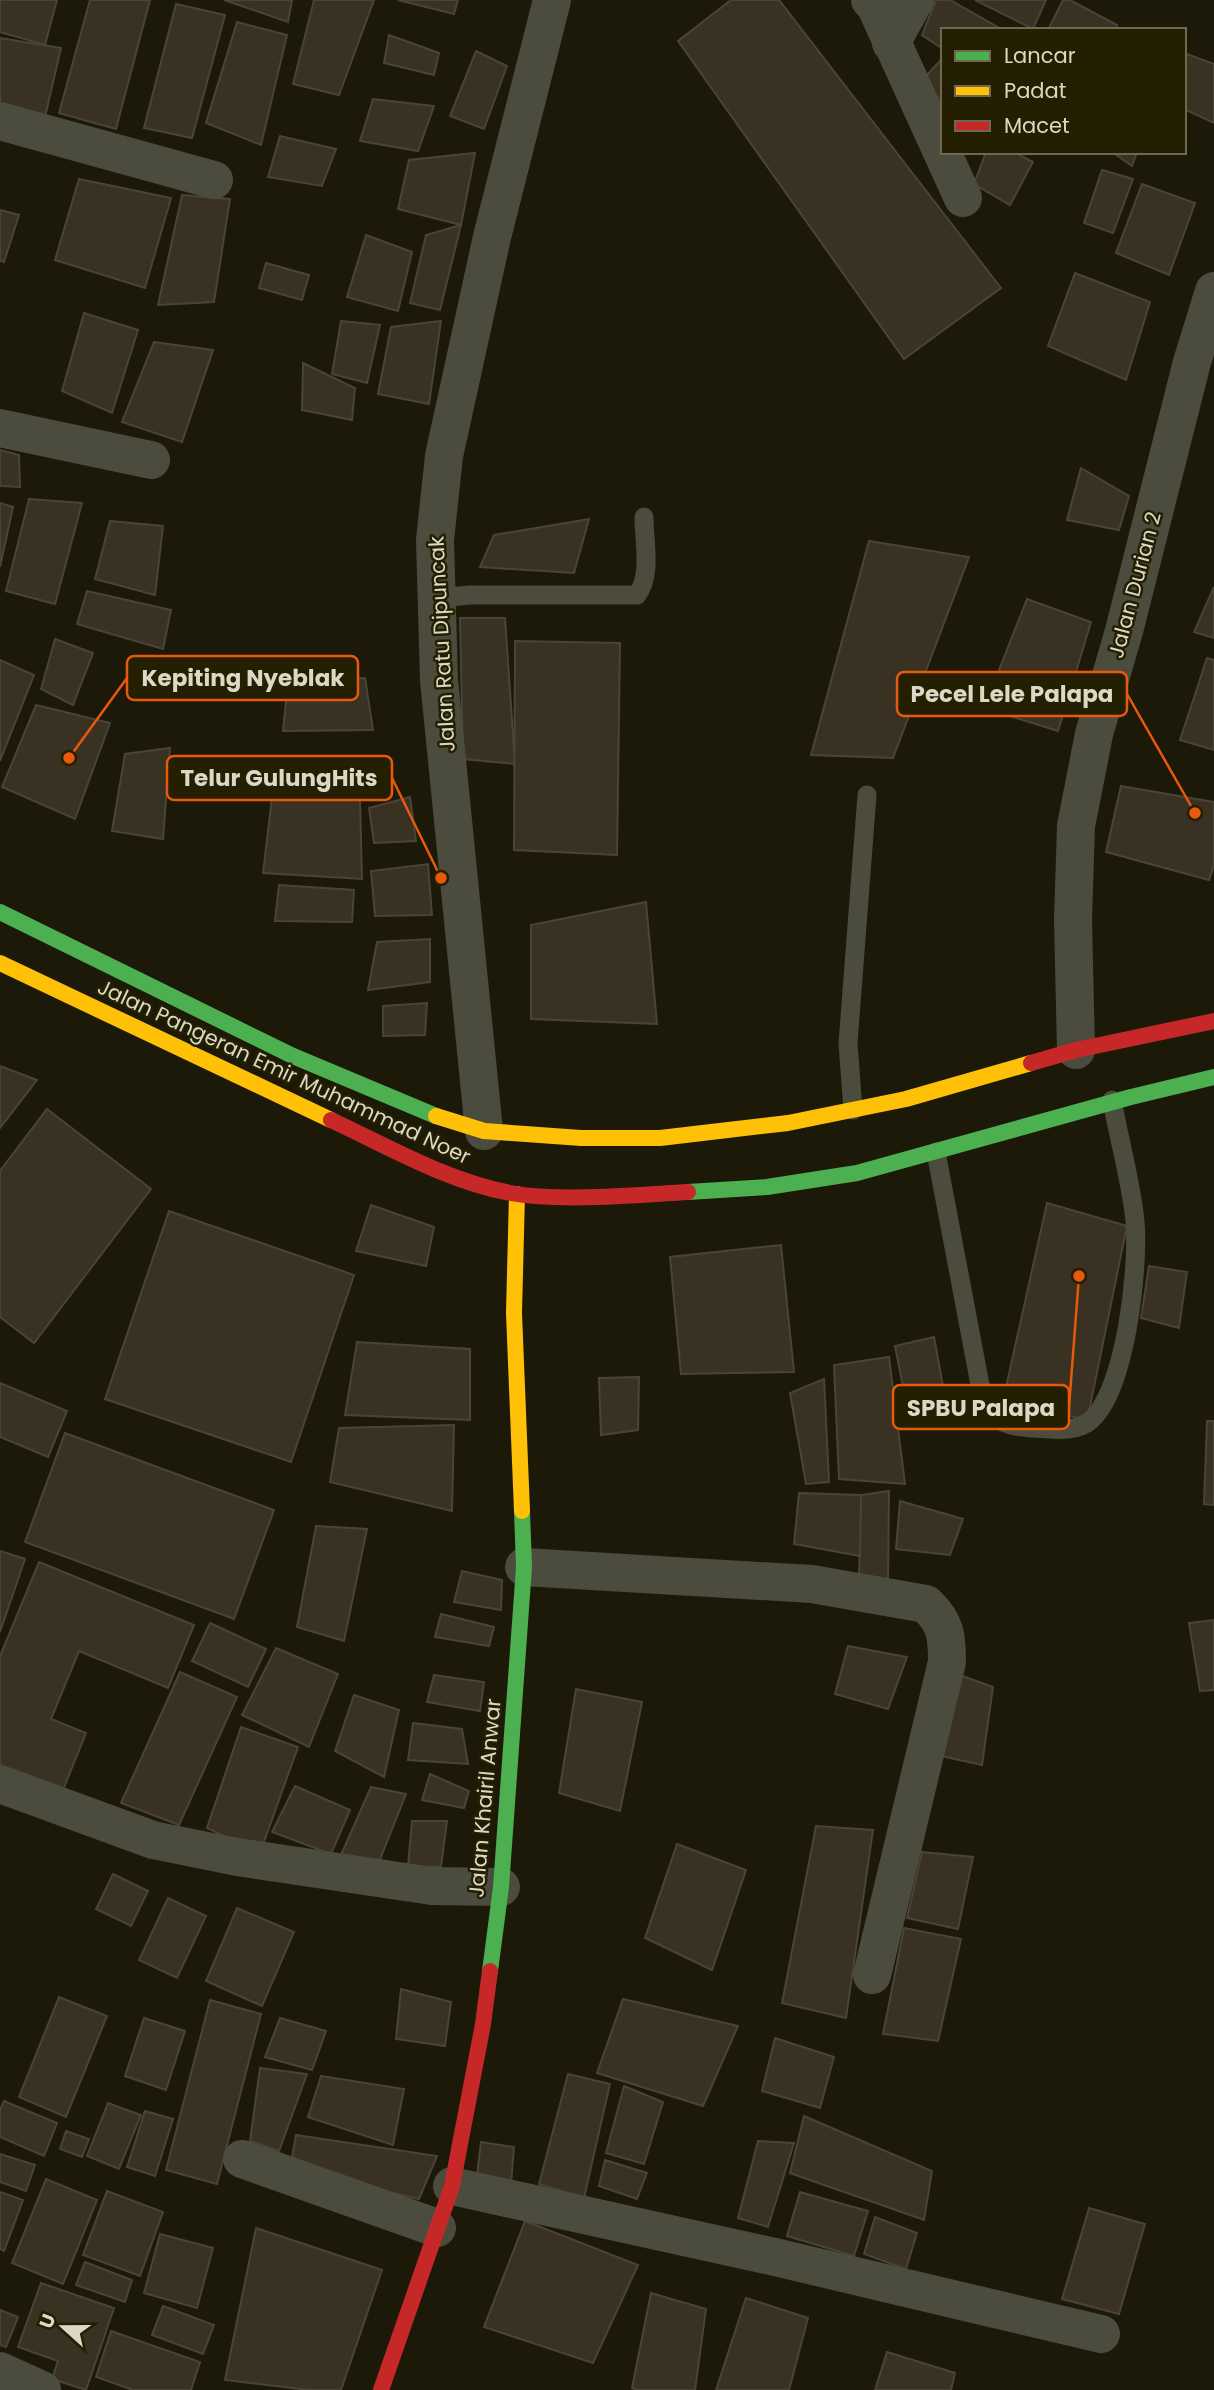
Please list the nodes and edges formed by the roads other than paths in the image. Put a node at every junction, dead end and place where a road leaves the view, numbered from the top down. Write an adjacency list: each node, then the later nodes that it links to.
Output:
1 (552, 0): 14 (street, Jalan Ratu Dipuncak)
2 (870, 0): 4 (street)
3 (915, 0): 4 (street)
4 (891, 43): 6 (street)
5 (0, 121): 8 (street)
6 (941, 151)
7 (943, 154): 9 (street)
8 (214, 180)
9 (963, 198)
10 (1214, 291): 19 (street, Jalan Durian 2)
11 (0, 428): 12 (street)
12 (151, 460)
13 (644, 517): 14 (lane)
14 (438, 598): 24 (street, Jalan Ratu Dipuncak)
15 (867, 795): 23 (lane)
16 (0, 912): 20 (main road, Jalan Pangeran Emir Muhammad Noer)
17 (0, 963): 20 (main road, Jalan Pangeran Emir Muhammad Noer)
18 (1214, 1021): 19 (main road, Jalan Pangeran Emir Muhammad Noer)
19 (1076, 1049): 23 (main road, Jalan Pangeran Emir Muhammad Noer)
20 (284, 1074): 24 (main road, Jalan Pangeran Emir Muhammad Noer); 26 (main road, Jalan Pangeran Emir Muhammad Noer)
21 (1214, 1077): 22 (main road, Jalan Pangeran Emir Muhammad Noer)
22 (1112, 1100): 25 (main road, Jalan Pangeran Emir Muhammad Noer); 25 (lane)
23 (853, 1110): 24 (main road, Jalan Pangeran Emir Muhammad Noer)
24 (484, 1131)
25 (936, 1152): 26 (main road, Jalan Pangeran Emir Muhammad Noer)
26 (517, 1194): 27 (main road, Jalan Khairil Anwar)
27 (524, 1567): 29 (main road, Jalan Khairil Anwar); 30 (street)
28 (0, 1784): 29 (street)
29 (500, 1887): 32 (main road, Jalan Khairil Anwar)
30 (872, 1975)
31 (242, 2159): 33 (street)
32 (452, 2186): 33 (main road, Jalan Khairil Anwar); 34 (street)
33 (437, 2228): 37 (main road, Jalan Khairil Anwar)
34 (1101, 2334)
35 (0, 2371): 36 (street)
36 (42, 2390)
37 (381, 2390)

